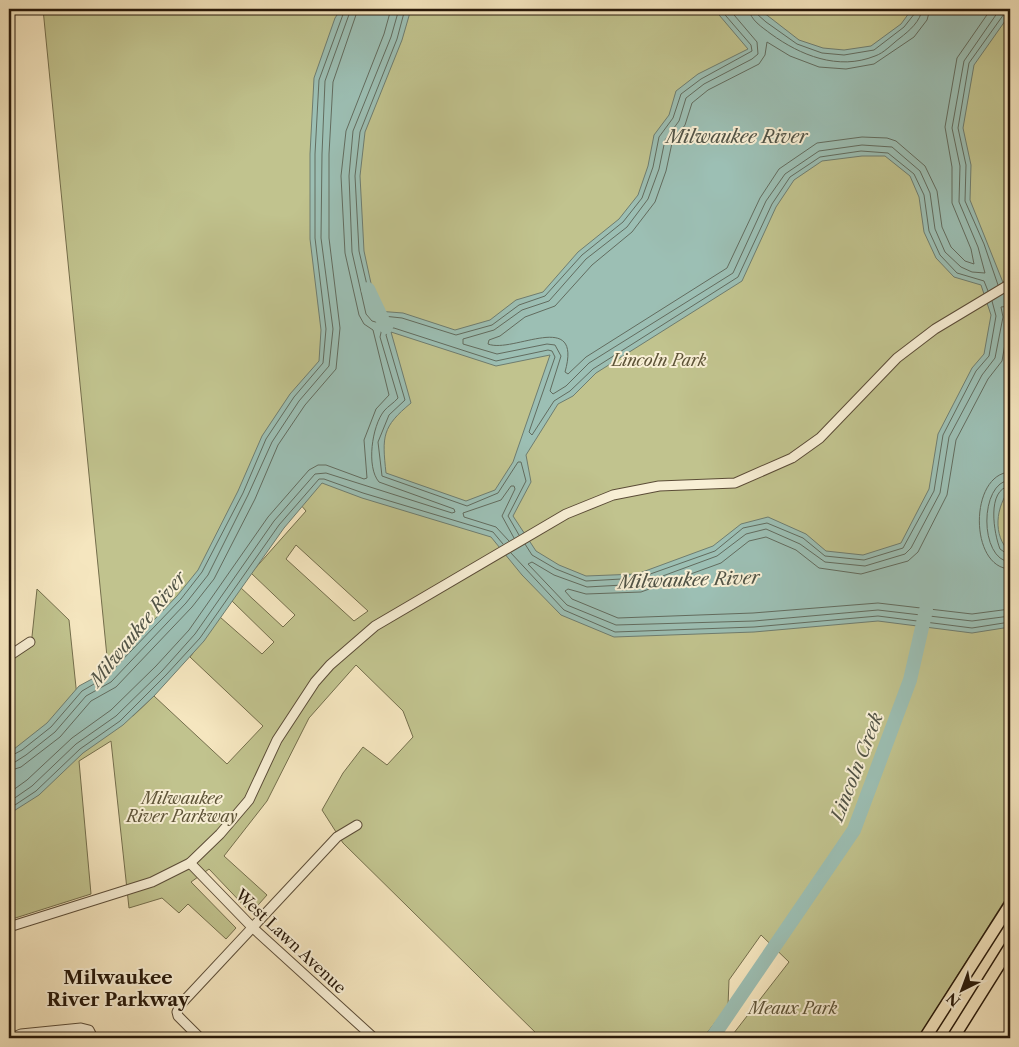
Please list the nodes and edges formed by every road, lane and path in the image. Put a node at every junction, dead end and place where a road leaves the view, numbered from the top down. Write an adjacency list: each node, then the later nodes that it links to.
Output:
1 (1010, 284): 5 (street)
2 (30, 642): 3 (street)
3 (9, 656)
4 (357, 825): 8 (street)
5 (190, 863): 7 (street); 8 (street, West Lawn Avenue)
6 (1010, 905): 14 (main road)
7 (9, 927)
8 (252, 927): 12 (street); 13 (street, West Lawn Avenue)
9 (1010, 947): 15 (main road)
10 (91, 1034): 11 (street)
11 (11, 1038)
12 (200, 1038)
13 (374, 1038)
14 (924, 1038)
15 (953, 1038)

